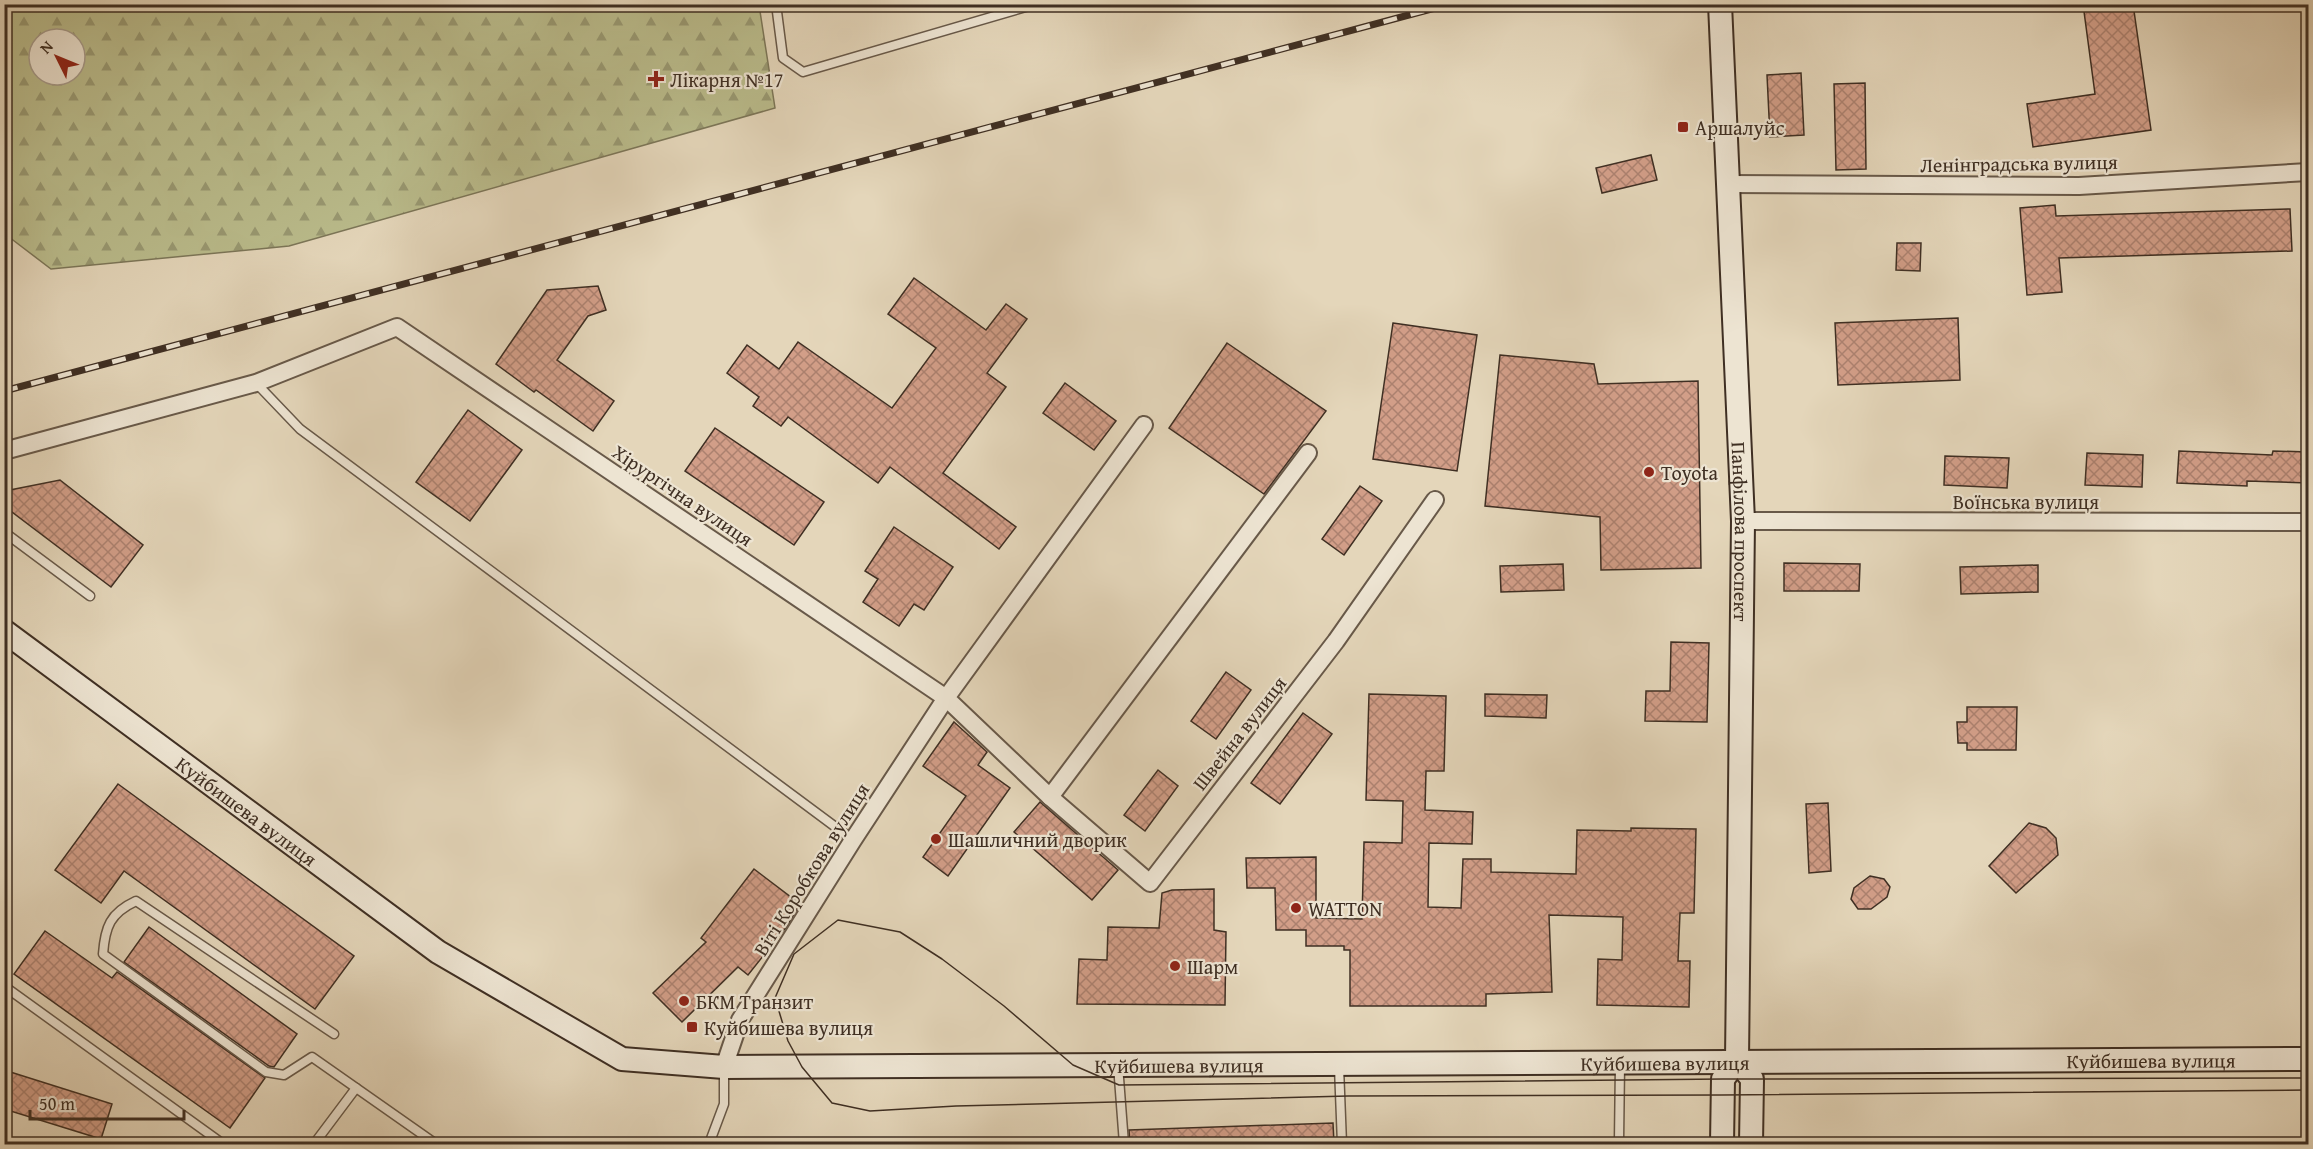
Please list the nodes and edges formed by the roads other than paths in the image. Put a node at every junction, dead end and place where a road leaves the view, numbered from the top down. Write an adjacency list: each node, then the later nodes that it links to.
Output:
1 (776, 4): 2 (lane)
2 (1036, 4)
3 (1720, 4): 5 (main road, Панфілова проспект)
4 (2308, 172): 5 (street, Ленінградська вулиця)
5 (1729, 184): 11 (main road, Панфілова проспект)
6 (256, 383): 8 (street); 16 (street, Хірургічна вулиця); 18 (lane)
7 (1144, 425): 16 (street)
8 (4, 451)
9 (1308, 453): 17 (street)
10 (1435, 500): 17 (street, Швейна вулиця)
11 (1743, 521): 12 (street, Воїнська вулиця); 22 (main road, Панфілова проспект)
12 (2308, 522)
13 (4, 532): 14 (lane)
14 (90, 596)
15 (4, 631): 26 (main road, Куйбишева вулиця)
16 (946, 698): 17 (street, Швейна вулиця); 18 (street, Віті Коробкова вулиця)
17 (1050, 797)
18 (853, 840): 26 (street, Віті Коробкова вулиця)
19 (4, 986): 28 (lane)
20 (334, 1034): 27 (lane)
21 (2308, 1059): 22 (main road, Куйбишева вулиця)
22 (1737, 1060): 23 (main road, Куйбишева вулиця); 35 (main road); 36 (main road)
23 (1620, 1061): 24 (main road, Куйбишева вулиця); 34 (lane)
24 (1338, 1063): 25 (main road, Куйбишева вулиця); 33 (lane)
25 (1118, 1065): 26 (main road, Куйбишева вулиця); 32 (lane)
26 (724, 1067): 31 (lane)
27 (356, 1088): 29 (lane); 30 (lane)
28 (224, 1144)
29 (314, 1144)
30 (436, 1144)
31 (709, 1144)
32 (1124, 1144)
33 (1342, 1144)
34 (1623, 1144)
35 (1722, 1144)
36 (1752, 1144)

